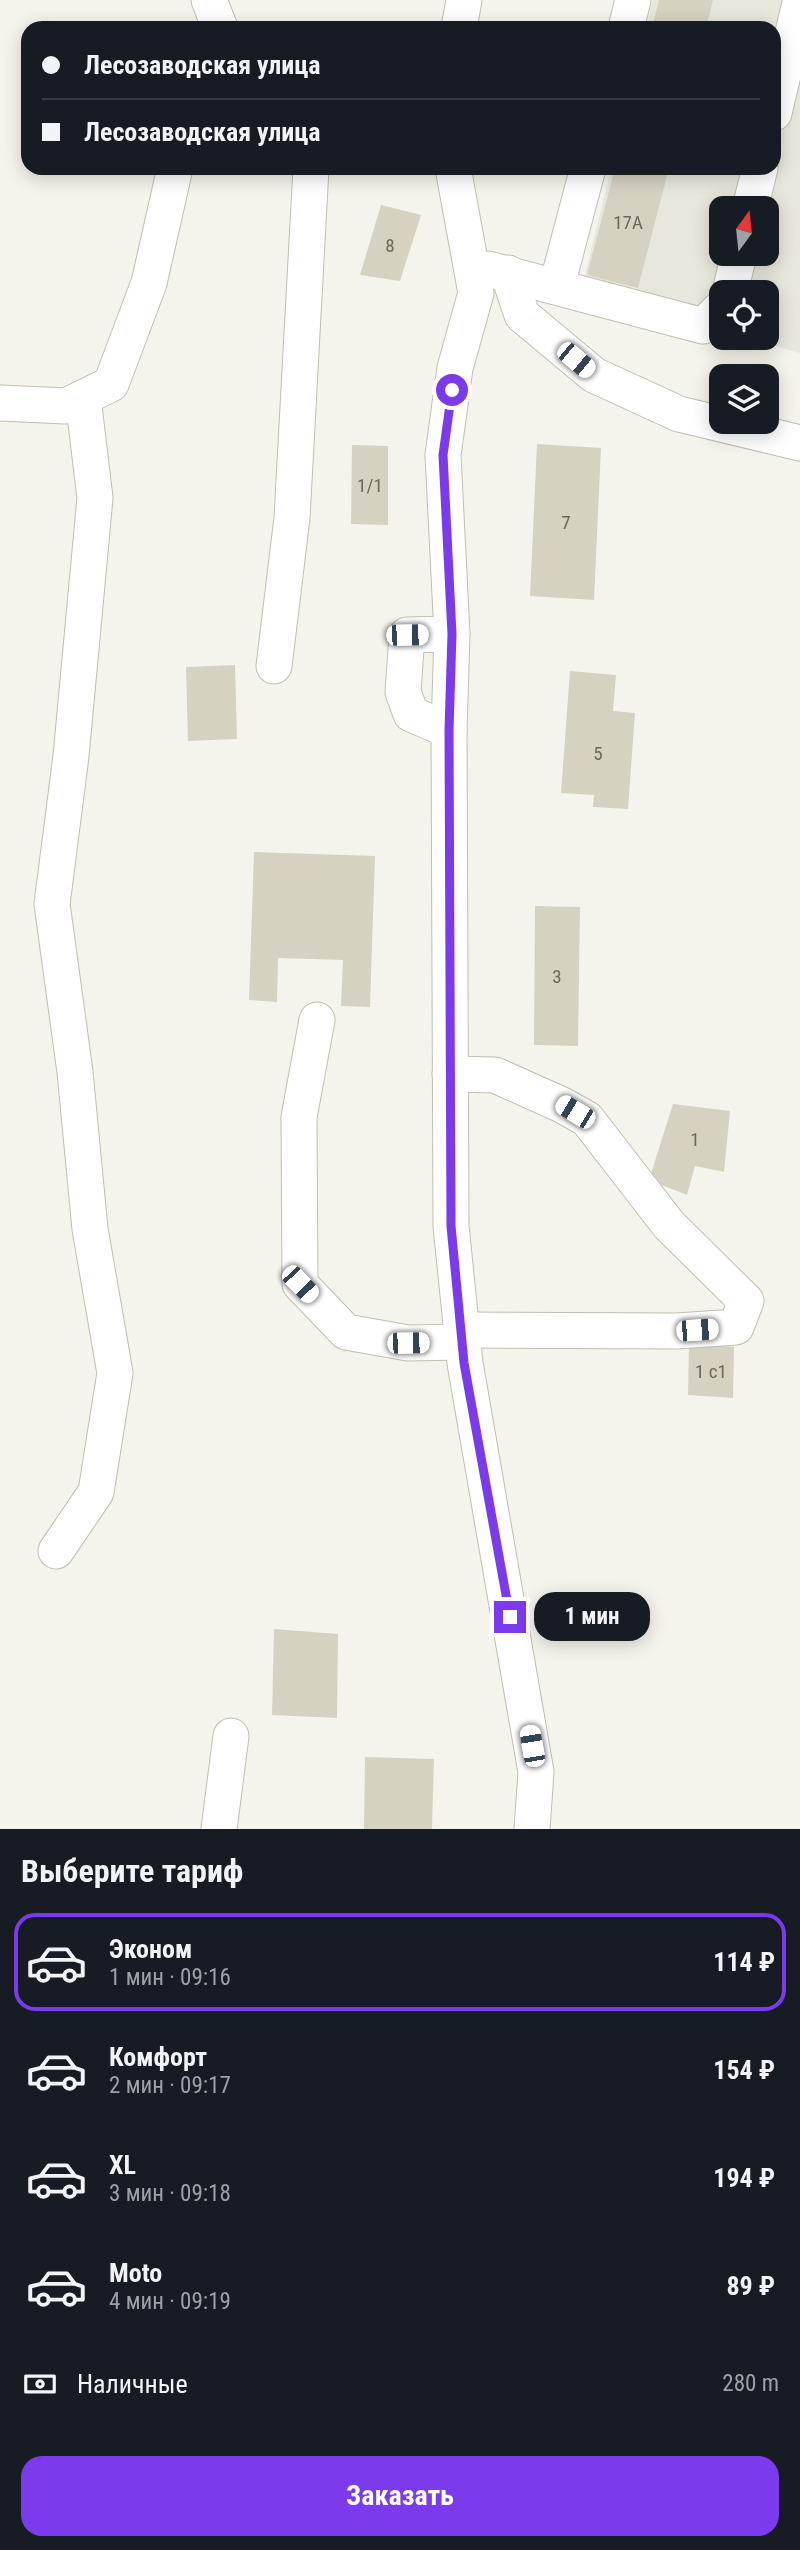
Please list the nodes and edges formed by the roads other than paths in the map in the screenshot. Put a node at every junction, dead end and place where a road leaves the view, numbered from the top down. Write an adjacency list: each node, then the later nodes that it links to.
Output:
1 (209, 0): 5 (street)
2 (464, 0): 6 (street)
3 (633, 0): 7 (street)
4 (800, 3): 8 (street)
5 (217, 21)
6 (460, 21)
7 (628, 21)
8 (781, 83)
9 (174, 175): 19 (street)
10 (311, 175): 23 (street)
11 (454, 175): 15 (street)
12 (586, 175): 17 (street)
13 (758, 175): 14 (street)
14 (753, 196)
15 (471, 266): 16 (street); 22 (street)
16 (508, 274): 17 (street); 21 (street)
17 (557, 285): 18 (street)
18 (709, 320)
19 (83, 398): 20 (street); 28 (street)
20 (0, 403)
21 (800, 443)
22 (452, 634): 24 (street); 24 (street)
23 (275, 666)
24 (449, 730): 26 (street)
25 (317, 1020): 27 (street)
26 (450, 1074): 27 (street); 27 (street)
27 (462, 1336): 31 (street)
28 (56, 1551)
29 (231, 1736): 30 (street)
30 (219, 1829)
31 (532, 1829)

